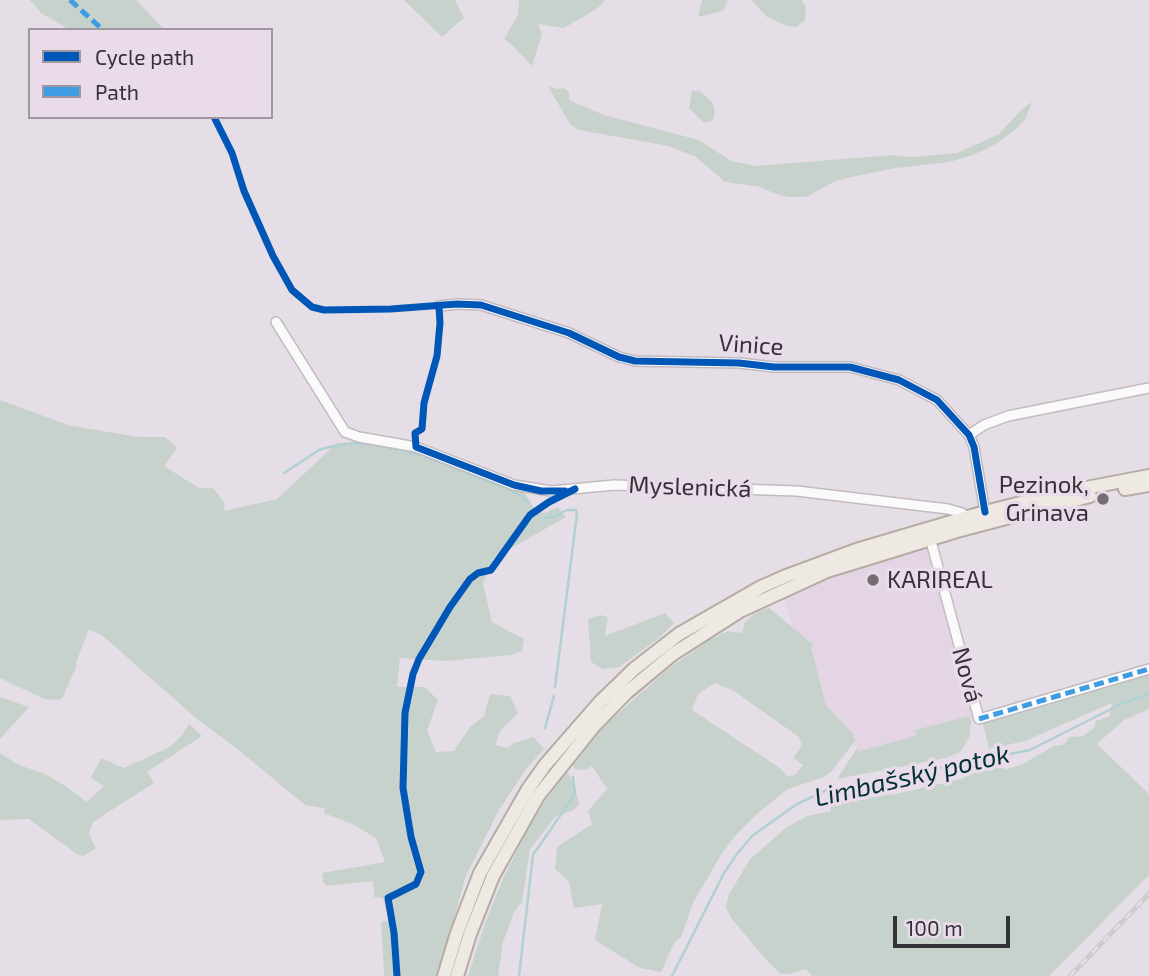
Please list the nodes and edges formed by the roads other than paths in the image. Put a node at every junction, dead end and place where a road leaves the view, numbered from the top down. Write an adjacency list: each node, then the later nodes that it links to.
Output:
1 (439, 306): 4 (street, Vinice)
2 (276, 322): 8 (street, Myslenická)
3 (1149, 388): 4 (street)
4 (969, 435): 7 (street, Vinice)
5 (1149, 476): 7 (main road)
6 (1149, 485): 9 (main road)
7 (985, 512): 8 (main road)
8 (967, 518): 9 (main road); 10 (main road)
9 (957, 531): 10 (main road)
10 (929, 535): 11 (main road); 12 (street, Nová)
11 (788, 581): 13 (main road); 14 (main road)
12 (1149, 669)
13 (444, 976)
14 (457, 976)

